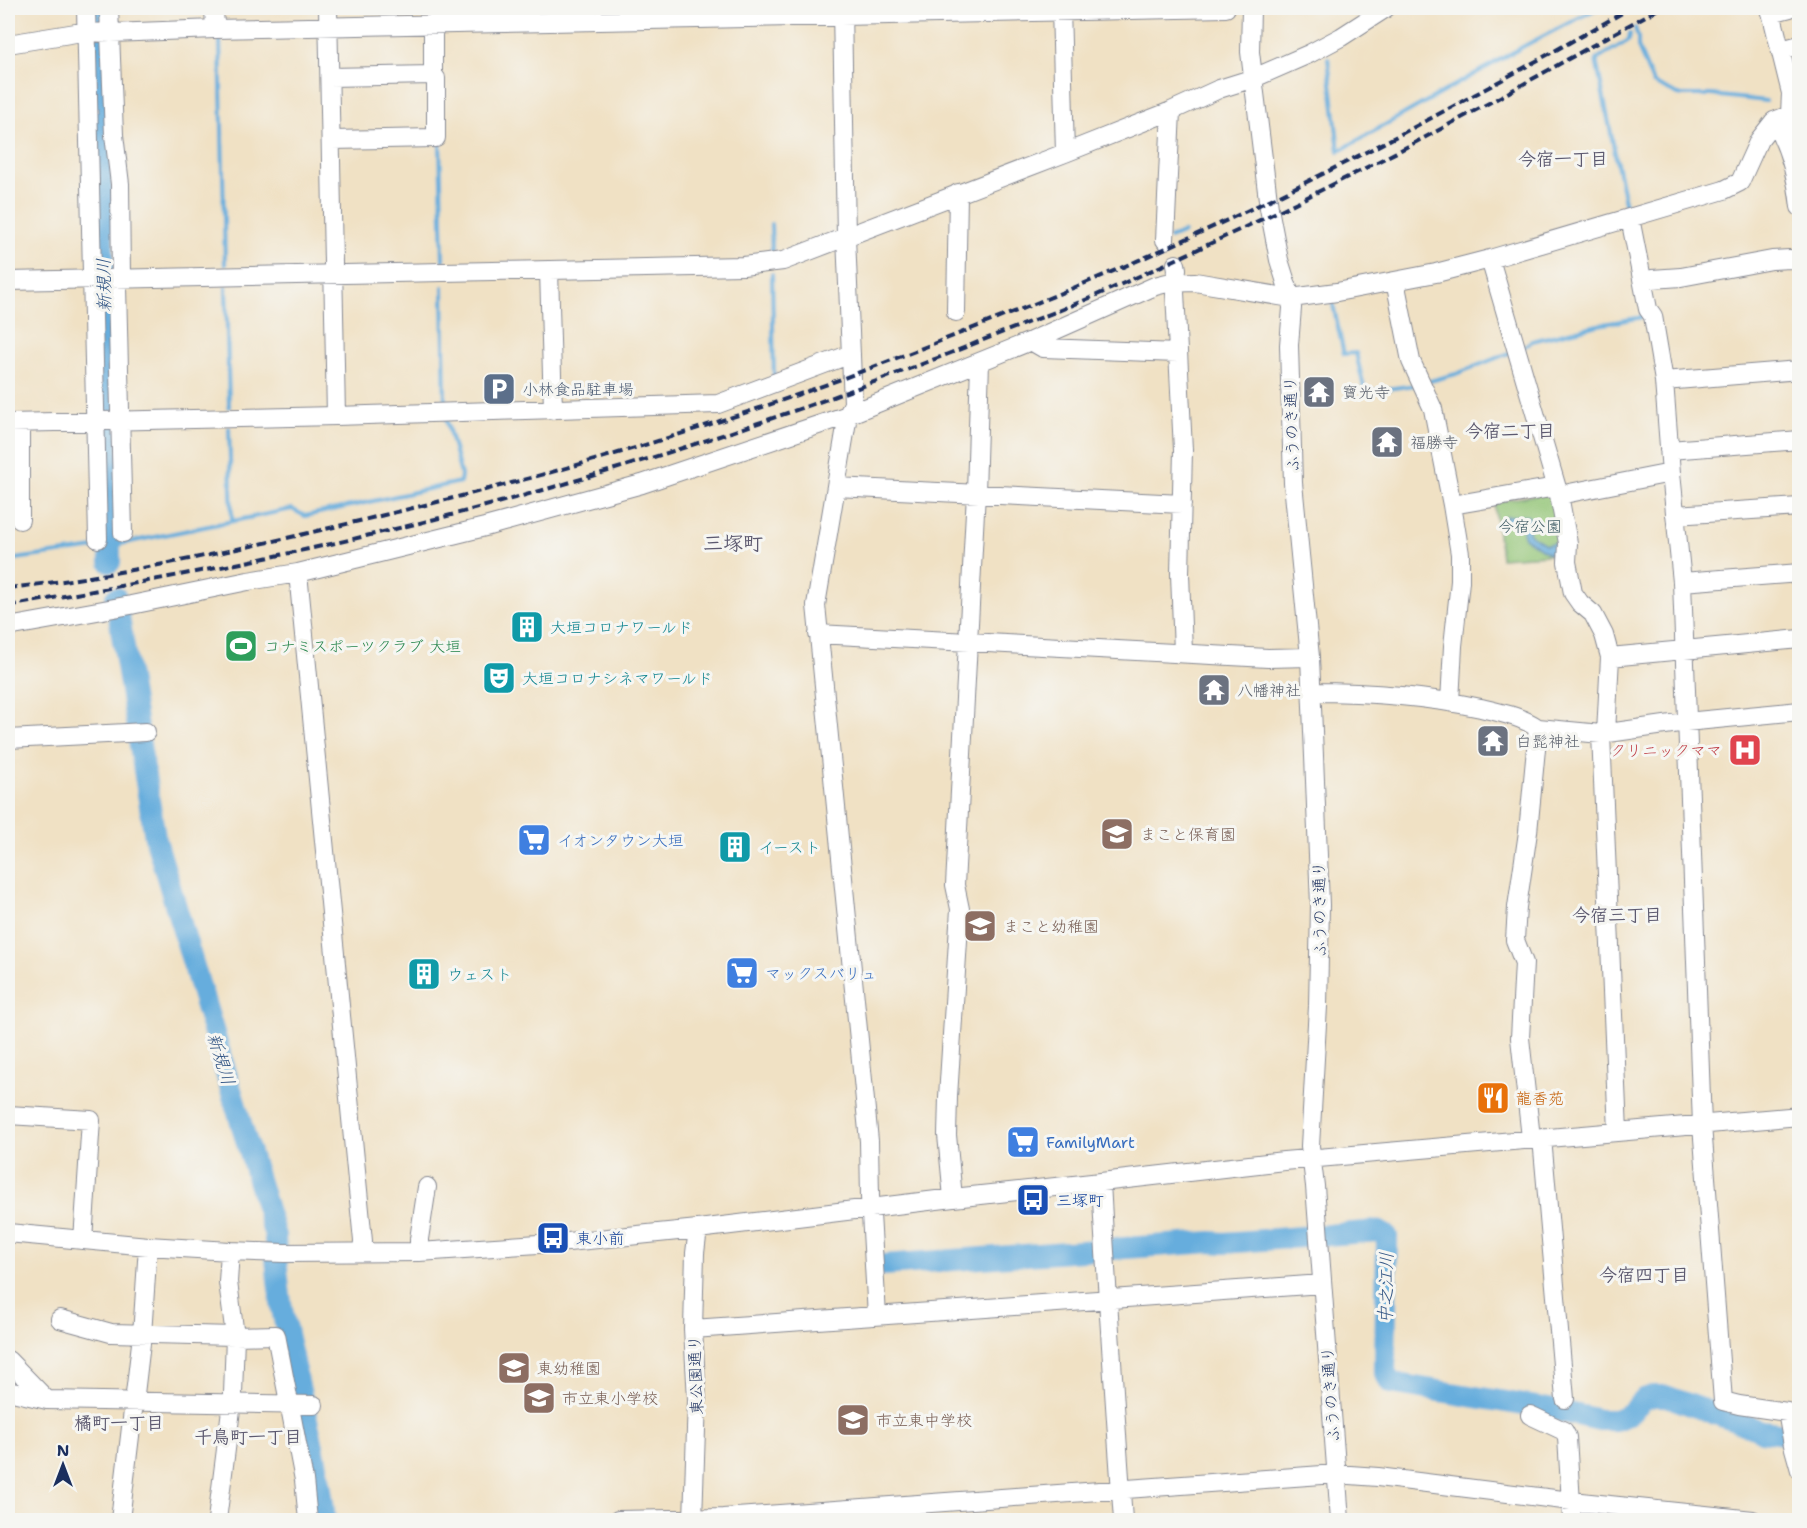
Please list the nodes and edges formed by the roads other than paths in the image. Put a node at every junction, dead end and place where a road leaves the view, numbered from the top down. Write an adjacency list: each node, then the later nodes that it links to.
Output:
1 (86, 8): 17 (street)
2 (109, 8): 17 (street)
3 (214, 8): 16 (street)
4 (328, 8): 15 (street)
5 (1226, 8): 10 (street)
6 (1235, 8): 7 (street)
7 (1251, 8): 23 (street, ふうのき通り)
8 (1386, 8): 23 (street)
9 (1790, 8): 11 (street)
10 (1061, 9): 12 (street); 28 (street)
11 (1771, 10): 20 (street)
12 (842, 12): 13 (street); 32 (street)
13 (653, 14): 14 (street)
14 (436, 20): 15 (street); 21 (street)
15 (328, 27): 16 (street); 22 (street)
16 (215, 29): 17 (street)
17 (99, 33): 18 (street); 39 (street); 39 (street)
18 (8, 44)
19 (1800, 45): 20 (street)
20 (1781, 50): 25 (street)
21 (434, 75): 22 (street); 26 (street)
22 (330, 77): 26 (street)
23 (1254, 78): 24 (street); 43 (street, ふうのき通り)
24 (1171, 111): 28 (street); 33 (street)
25 (1788, 115): 27 (street); 30 (street); 31 (street)
26 (332, 140): 38 (street)
27 (1800, 145)
28 (1065, 153): 29 (street)
29 (958, 193): 32 (street); 44 (street)
30 (1800, 207)
31 (1630, 218): 34 (street); 42 (street)
32 (846, 237): 36 (street); 47 (street)
33 (1165, 240)
34 (1490, 259): 41 (street); 60 (street)
35 (1800, 261): 42 (street)
36 (549, 270): 38 (street); 51 (street)
37 (1176, 273): 43 (street); 45 (street); 46 (street)
38 (334, 274): 39 (street); 53 (street)
39 (105, 278): 40 (street); 54 (street); 54 (street)
40 (8, 281)
41 (1395, 281): 43 (street); 63 (street)
42 (1643, 282): 50 (street)
43 (1291, 298): 78 (street, ふうのき通り)
44 (956, 312)
45 (1031, 341): 46 (street); 48 (street)
46 (1178, 353): 62 (street)
47 (851, 354): 51 (street); 52 (street)
48 (980, 362): 52 (street); 61 (street)
49 (1800, 370): 50 (street)
50 (1664, 381): 57 (street)
51 (553, 410): 53 (street)
52 (848, 415): 59 (street); 69 (street)
53 (336, 416): 54 (street)
54 (108, 421): 55 (street); 67 (street); 68 (street)
55 (14, 423): 66 (street)
56 (1800, 440): 57 (street)
57 (1669, 450): 58 (street)
58 (1671, 473): 60 (street); 65 (street)
59 (836, 487): 61 (street); 73 (street)
60 (1558, 491): 63 (street); 79 (street)
61 (976, 493): 62 (street); 75 (street)
62 (1182, 504): 77 (street)
63 (1452, 505): 81 (street)
64 (1800, 507): 65 (street)
65 (1675, 515): 71 (street)
66 (20, 520)
67 (123, 533)
68 (99, 539)
69 (298, 573): 72 (street); 103 (street)
70 (1800, 573): 71 (street)
71 (1682, 582): 76 (street)
72 (8, 627)
73 (818, 634): 75 (street); 97 (street)
74 (1800, 639): 76 (street)
75 (967, 642): 77 (street); 96 (street)
76 (1684, 650): 79 (street); 83 (street)
77 (1183, 652): 78 (street)
78 (1310, 657): 80 (street, ふうのき通り)
79 (1610, 657): 86 (street)
80 (1310, 692): 81 (street); 93 (street, ふうのき通り)
81 (1450, 702): 84 (street)
82 (1800, 711): 83 (street)
83 (1686, 722): 86 (street); 90 (street)
84 (1538, 728): 86 (street); 92 (street)
85 (146, 732): 87 (street)
86 (1604, 733): 91 (street)
87 (8, 739)
88 (8, 1115): 100 (street)
89 (1800, 1116): 90 (street)
90 (1702, 1125): 91 (street); 121 (street)
91 (1618, 1132): 92 (street)
92 (1537, 1138): 93 (street); 114 (street)
93 (1312, 1158): 94 (street); 105 (street, ふうのき通り)
94 (1101, 1182): 96 (street); 106 (street)
95 (426, 1187): 104 (street)
96 (952, 1198): 97 (street)
97 (870, 1209): 98 (street); 107 (street)
98 (698, 1229): 104 (street); 109 (street, 東公園通り)
99 (8, 1233): 100 (street)
100 (82, 1240): 101 (street)
101 (148, 1246): 102 (street); 110 (street)
102 (230, 1251): 103 (street); 111 (street)
103 (362, 1252): 104 (street)
104 (419, 1252)
105 (1322, 1284): 106 (street); 122 (street, ふうのき通り)
106 (1107, 1299): 107 (street); 123 (street)
107 (877, 1316): 109 (street)
108 (60, 1319): 110 (street)
109 (693, 1329): 126 (street, 東公園通り)
110 (142, 1335): 111 (street); 116 (street)
111 (235, 1336): 117 (street); 118 (street)
112 (8, 1360): 115 (street)
113 (8, 1392): 115 (street)
114 (1565, 1399)
115 (47, 1400): 116 (street)
116 (134, 1402): 117 (street); 127 (street)
117 (232, 1404): 118 (street); 128 (street)
118 (292, 1405): 119 (street); 129 (street)
119 (314, 1405)
120 (1530, 1415): 124 (street)
121 (1800, 1470)
122 (1336, 1474): 123 (street); 124 (street); 132 (street, ふうのき通り)
123 (1121, 1489): 125 (street); 131 (street)
124 (1571, 1501): 133 (street); 134 (street)
125 (889, 1513): 126 (street)
126 (693, 1520): 130 (street)
127 (120, 1521)
128 (216, 1521)
129 (308, 1521)
130 (618, 1521)
131 (1123, 1521)
132 (1340, 1521)
133 (1572, 1521)
134 (1753, 1521)

